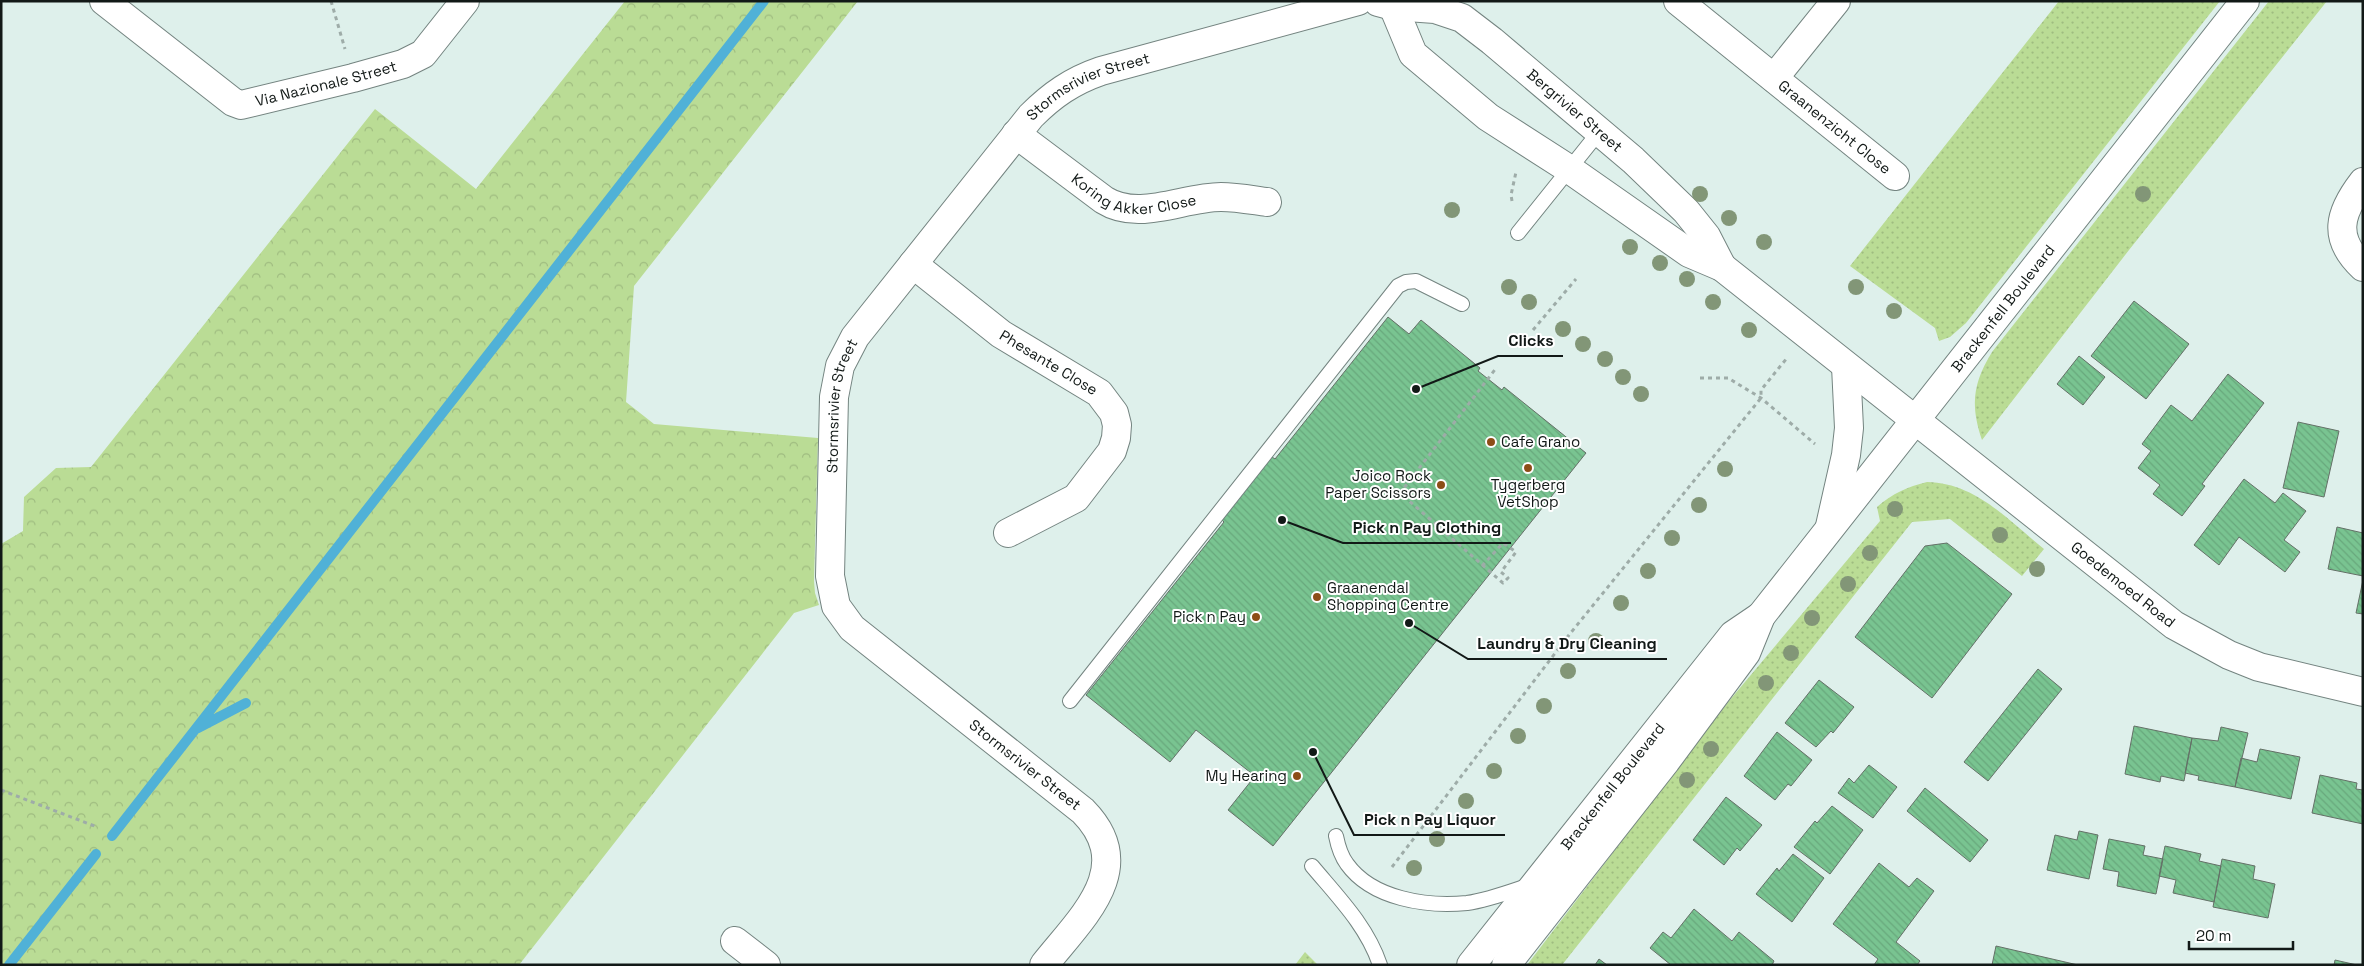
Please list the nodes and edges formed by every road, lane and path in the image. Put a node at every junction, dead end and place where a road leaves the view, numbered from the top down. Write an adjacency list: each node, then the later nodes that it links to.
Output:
1 (104, 1): 9 (street, Via Nazionale Street)
2 (331, 1): 9 (path)
3 (465, 1): 9 (street, Via Nazionale Street)
4 (1358, 1): 12 (street, Stormsrivier Street)
5 (1678, 1): 10 (street, Graanenzicht Close)
6 (1836, 1): 10 (street, Graanenzicht Close)
7 (2245, 1): 30 (street, Brackenfell Boulevard)
8 (1385, 4): 11 (street, Bergrivier Street); 13 (street, Bergrivier Street)
9 (353, 78)
10 (1774, 78): 15 (street, Graanenzicht Close)
11 (1599, 132): 14 (lane); 20 (street, Bergrivier Street)
12 (1016, 134): 17 (street, Koring Akker Close); 19 (street, Stormsrivier Street)
13 (1533, 146): 14 (street, Bergrivier Street); 18 (path)
14 (1569, 169): 18 (lane); 20 (street, Bergrivier Street)
15 (1895, 176)
16 (2363, 182): 21 (street)
17 (1268, 202)
18 (1518, 233)
19 (913, 264): 33 (street, Phesante Close); 46 (street, Stormsrivier Street)
20 (1722, 267): 25 (street, Bergrivier Street)
21 (2363, 267)
22 (1576, 279): 24 (path)
23 (1462, 304): 37 (lane)
24 (1533, 330)
25 (1806, 334): 26 (street, Bergrivier Street); 29 (path)
26 (1846, 366): 30 (street, Bergrivier Street); 31 (street)
27 (1496, 367): 34 (path)
28 (1700, 378): 29 (path)
29 (1761, 398): 31 (path); 43 (path)
30 (1914, 419): 32 (street, Brackenfell Boulevard); 36 (street, Goedemoed Road)
31 (1843, 466): 32 (street)
32 (1829, 530): 35 (street, Brackenfell Boulevard)
33 (1008, 533)
34 (1482, 566): 34 (path)
35 (1762, 616): 42 (street, Brackenfell Boulevard); 49 (street, Brackenfell Boulevard)
36 (2363, 692)
37 (1070, 701)
38 (1, 790): 39 (path)
39 (97, 827)
40 (1336, 836): 43 (lane)
41 (1312, 866): 47 (lane)
42 (1536, 883): 43 (lane); 48 (street, Brackenfell Boulevard)
43 (1376, 888)
44 (735, 941): 45 (street)
45 (766, 965)
46 (1044, 965)
47 (1380, 965)
48 (1471, 965)
49 (1506, 965)

